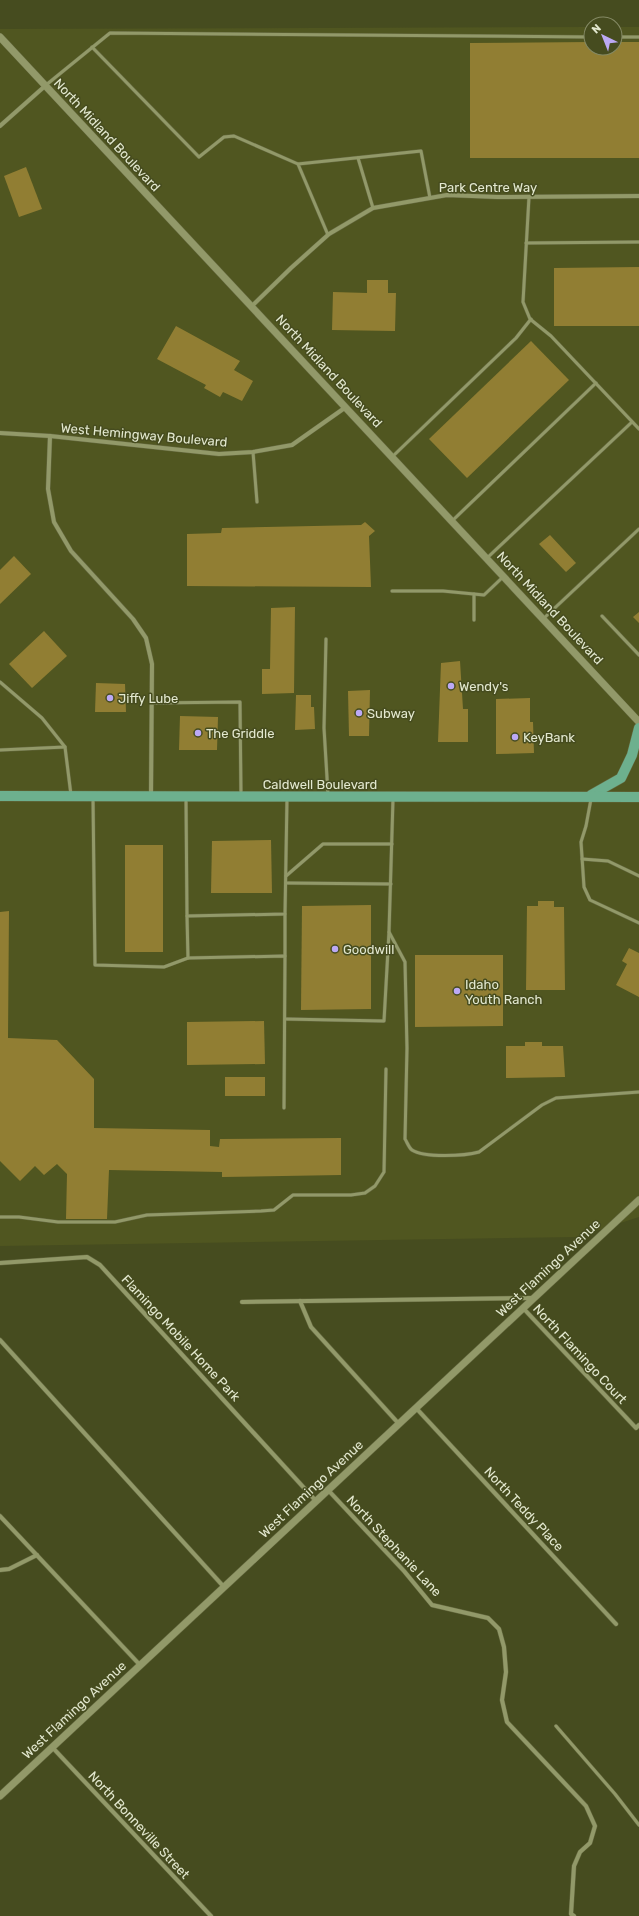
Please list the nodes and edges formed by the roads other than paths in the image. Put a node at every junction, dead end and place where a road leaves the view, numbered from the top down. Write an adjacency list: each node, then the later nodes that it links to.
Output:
1 (0, 37): 6 (street, North Midland Boulevard)
2 (583, 37): 5 (lane)
3 (623, 37): 4 (lane)
4 (639, 37)
5 (92, 47): 6 (lane); 9 (lane)
6 (45, 86): 7 (street); 17 (street, North Midland Boulevard)
7 (0, 126)
8 (358, 158): 9 (lane); 12 (lane); 13 (lane)
9 (298, 164): 14 (lane)
10 (639, 196): 11 (street, Park Centre Way)
11 (529, 197): 12 (street, Park Centre Way); 16 (lane)
12 (430, 198): 13 (street, Park Centre Way)
13 (373, 208): 14 (street, Park Centre Way)
14 (328, 235): 17 (street, Park Centre Way)
15 (639, 242): 16 (lane)
16 (526, 243): 18 (lane)
17 (252, 306): 20 (street, North Midland Boulevard)
18 (531, 320): 19 (lane); 26 (lane)
19 (596, 383): 21 (lane); 28 (lane)
20 (346, 407): 25 (street, West Hemingway Boulevard); 26 (street, North Midland Boulevard)
21 (632, 422): 22 (lane); 30 (lane)
22 (639, 429)
23 (0, 433): 24 (street, West Hemingway Boulevard)
24 (50, 436): 25 (street, West Hemingway Boulevard); 40 (street)
25 (253, 452): 27 (lane)
26 (392, 457): 28 (street, North Midland Boulevard)
27 (257, 502)
28 (452, 521): 30 (street, North Midland Boulevard)
29 (639, 529): 35 (lane)
30 (487, 558): 31 (street, North Midland Boulevard)
31 (504, 576): 33 (lane); 35 (street, North Midland Boulevard)
32 (392, 591): 33 (lane)
33 (474, 594): 36 (lane)
34 (602, 616): 38 (lane)
35 (543, 619): 41 (street, North Midland Boulevard)
36 (474, 620)
37 (326, 639): 55 (lane)
38 (639, 655)
39 (0, 682): 43 (lane)
40 (152, 703): 49 (street); 51 (lane)
41 (639, 722)
42 (639, 728): 47 (main road)
43 (65, 747): 44 (lane); 46 (lane)
44 (0, 750)
45 (0, 796): 46 (main road, Caldwell Boulevard)
46 (71, 796): 48 (main road, Caldwell Boulevard)
47 (591, 796): 53 (main road, Caldwell Boulevard); 54 (main road, Caldwell Boulevard); 57 (lane)
48 (93, 797): 49 (main road, Caldwell Boulevard); 67 (lane)
49 (151, 797): 50 (main road, Caldwell Boulevard)
50 (186, 797): 51 (main road, Caldwell Boulevard); 63 (lane)
51 (242, 797): 52 (main road, Caldwell Boulevard)
52 (287, 797): 55 (main road, Caldwell Boulevard); 58 (lane)
53 (393, 797): 55 (main road, Caldwell Boulevard); 56 (lane)
54 (639, 797)
55 (328, 798)
56 (392, 844): 58 (lane); 61 (lane)
57 (582, 859): 59 (lane); 64 (lane)
58 (286, 876): 60 (lane)
59 (639, 876)
60 (286, 883): 61 (lane); 62 (lane)
61 (391, 884): 65 (lane)
62 (285, 914): 63 (lane); 66 (lane)
63 (188, 916): 67 (lane)
64 (639, 923)
65 (389, 932): 68 (lane); 70 (lane)
66 (285, 956): 67 (lane); 68 (lane)
67 (188, 958)
68 (285, 1019): 71 (lane)
69 (386, 1069): 73 (lane)
70 (639, 1092)
71 (284, 1108)
72 (639, 1200): 75 (street, West Flamingo Avenue)
73 (0, 1217)
74 (0, 1263): 84 (street, Flamingo Mobile Home Park)
75 (534, 1298): 76 (street); 78 (street, West Flamingo Avenue)
76 (300, 1301): 77 (street); 81 (street)
77 (242, 1302)
78 (523, 1308): 80 (street, West Flamingo Avenue); 82 (street, North Flamingo Court)
79 (0, 1340): 88 (street)
80 (416, 1408): 81 (street, West Flamingo Avenue); 89 (street, North Teddy Place)
81 (399, 1424): 83 (street, West Flamingo Avenue)
82 (639, 1425)
83 (328, 1490): 84 (street, West Flamingo Avenue); 96 (street, North Stephanie Lane)
84 (316, 1501): 88 (street, West Flamingo Avenue)
85 (0, 1516): 86 (street)
86 (37, 1556): 87 (street); 90 (street)
87 (0, 1570)
88 (224, 1587): 90 (street, West Flamingo Avenue)
89 (616, 1624)
90 (140, 1665): 92 (street, West Flamingo Avenue)
91 (556, 1726): 94 (lane)
92 (52, 1747): 93 (street, West Flamingo Avenue); 95 (street, North Bonneville Street)
93 (0, 1796)
94 (639, 1825)
95 (211, 1916)
96 (574, 1916)

